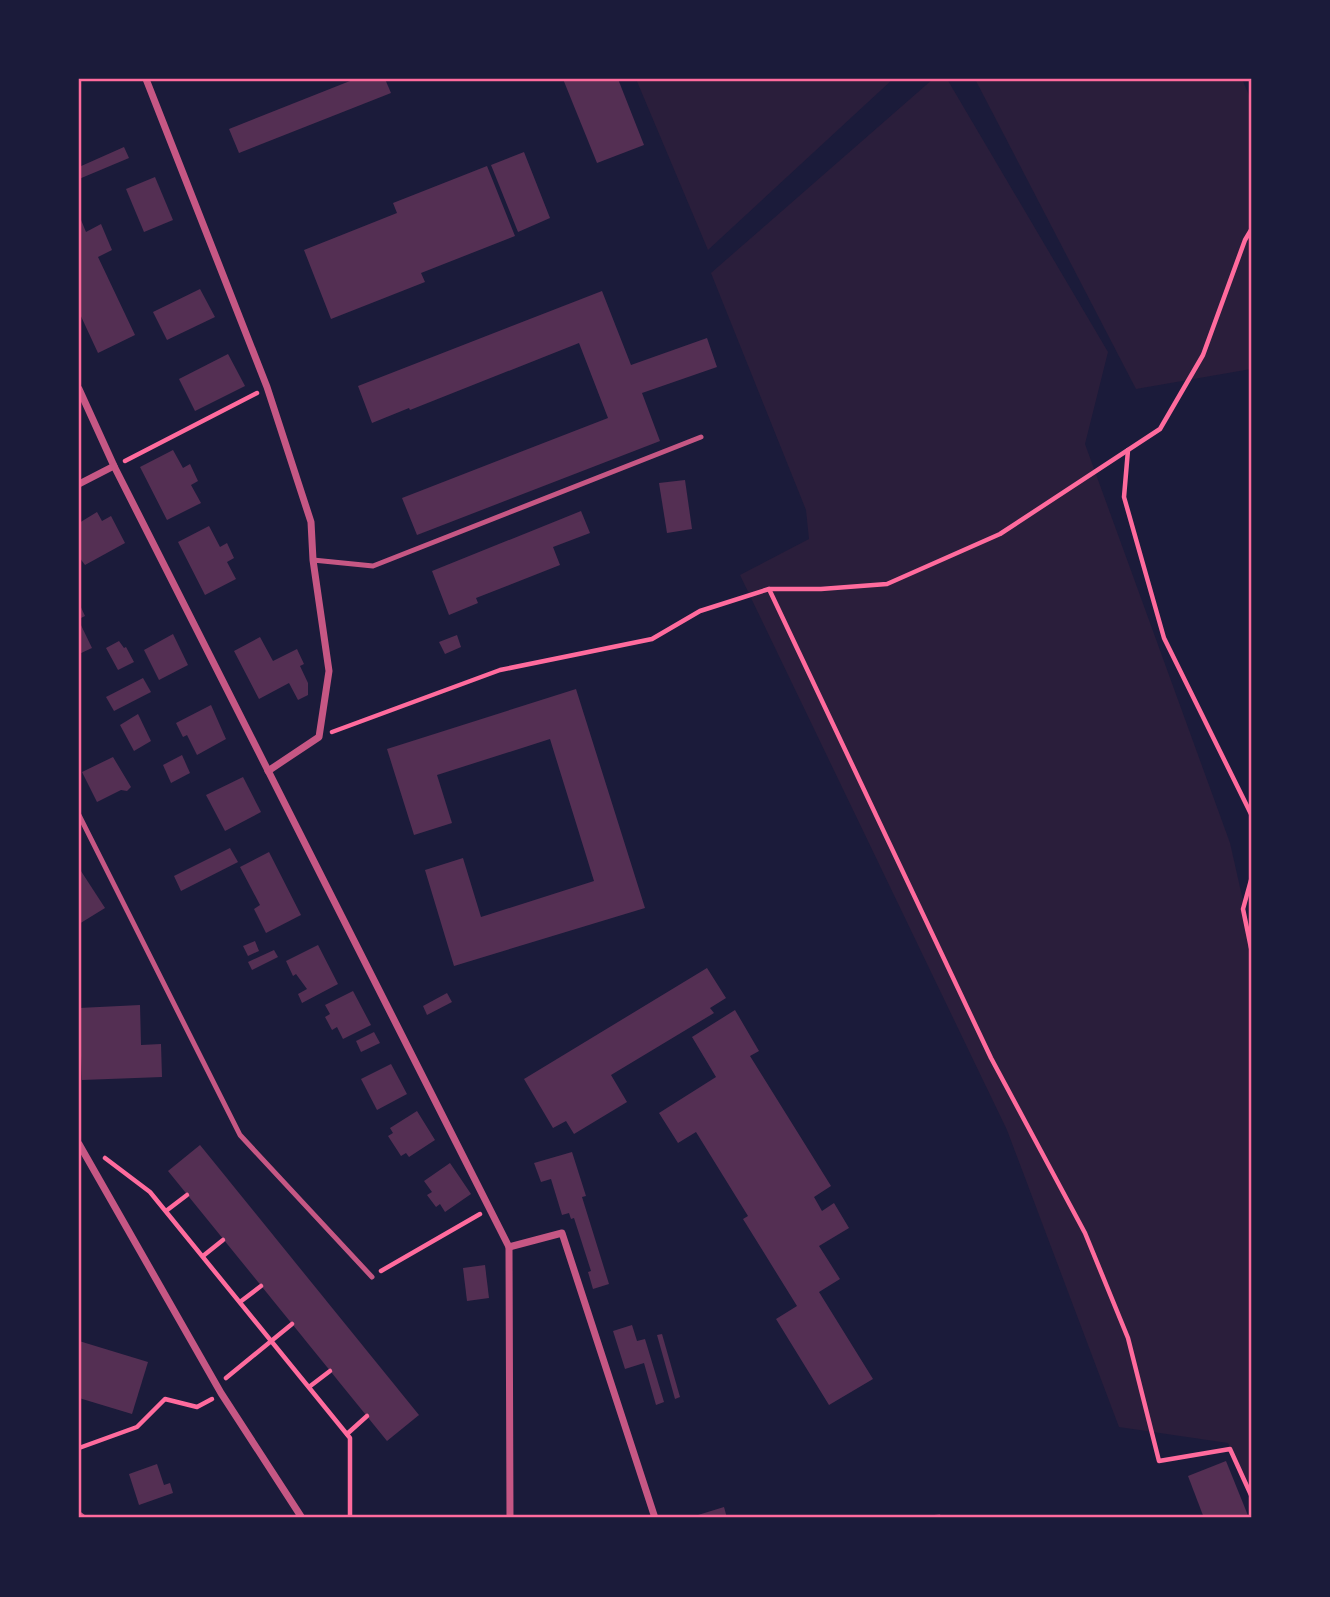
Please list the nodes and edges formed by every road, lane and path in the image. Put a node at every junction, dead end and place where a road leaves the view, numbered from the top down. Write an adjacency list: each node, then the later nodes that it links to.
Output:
1 (146, 79): 3 (street)
2 (1251, 230): 6 (path)
3 (267, 387): 7 (path); 9 (street)
4 (79, 389): 7 (street)
5 (701, 438): 9 (lane)
6 (1129, 450): 10 (path); 13 (path)
7 (114, 466): 8 (street); 12 (street)
8 (79, 484)
9 (313, 560): 11 (street)
10 (769, 589): 11 (path); 37 (path)
11 (319, 737): 12 (street)
12 (268, 771): 20 (street)
13 (1251, 814)
14 (79, 815): 25 (lane)
15 (1251, 880): 16 (path)
16 (1251, 948)
17 (79, 1144): 31 (street)
18 (99, 1154): 21 (path)
19 (187, 1195): 21 (path)
20 (490, 1208): 23 (street); 25 (path)
21 (166, 1211): 24 (path)
22 (223, 1240): 24 (path)
23 (509, 1247): 40 (street); 41 (street)
24 (202, 1256): 27 (path)
25 (372, 1277)
26 (261, 1286): 27 (path)
27 (240, 1302): 29 (path)
28 (292, 1324): 29 (path)
29 (272, 1341): 31 (path); 32 (path)
30 (330, 1371): 32 (path)
31 (217, 1385): 38 (street)
32 (309, 1387): 35 (path)
33 (197, 1407): 36 (path)
34 (367, 1416): 35 (path)
35 (347, 1434): 39 (path)
36 (79, 1448)
37 (1251, 1495)
38 (302, 1518)
39 (350, 1518)
40 (510, 1518)
41 (655, 1518)

